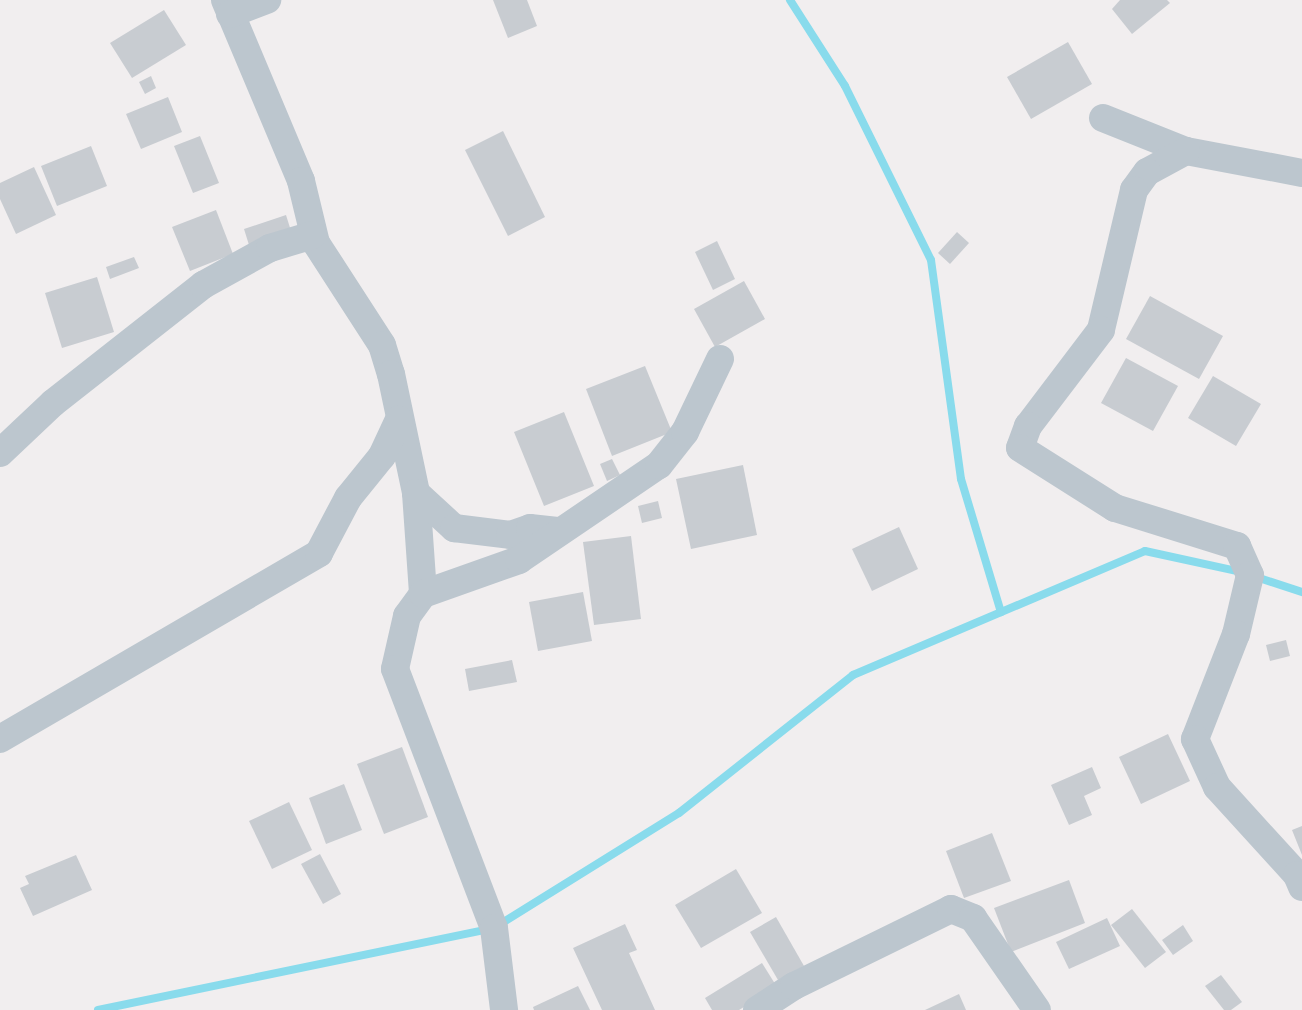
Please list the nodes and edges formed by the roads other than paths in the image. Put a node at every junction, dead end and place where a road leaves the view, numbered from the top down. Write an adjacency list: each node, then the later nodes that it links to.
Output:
1 (267, 0): 2 (street)
2 (228, 7): 6 (street)
3 (1103, 118): 4 (street)
4 (1186, 151): 5 (street); 14 (street)
5 (1302, 173)
6 (313, 236): 8 (street); 9 (street)
7 (720, 359): 11 (street)
8 (399, 420): 10 (street); 13 (street)
9 (0, 453)
10 (416, 493): 11 (street); 12 (street)
11 (560, 531): 12 (street)
12 (423, 594): 15 (street)
13 (0, 739)
14 (1302, 887)
15 (504, 1010)
16 (757, 1010): 17 (street)
17 (1037, 1010)

